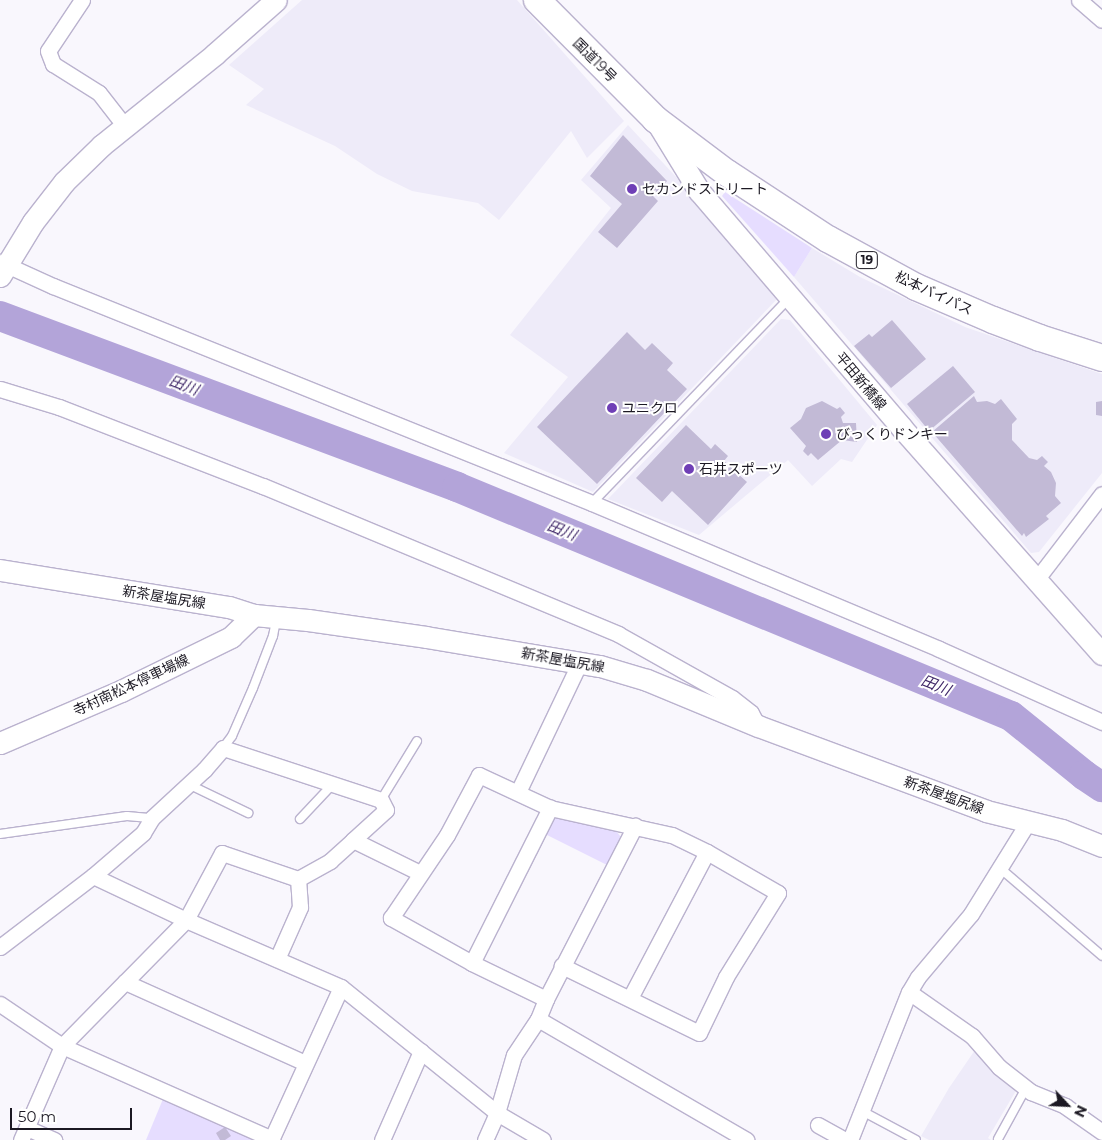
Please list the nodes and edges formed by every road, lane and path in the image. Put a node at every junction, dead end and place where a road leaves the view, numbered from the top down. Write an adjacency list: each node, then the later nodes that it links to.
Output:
1 (82, 0): 7 (street)
2 (276, 0): 7 (main road)
3 (537, 0): 6 (highway, 国道19号 / 19)
4 (1079, 0): 5 (street)
5 (1102, 20)
6 (655, 119): 9 (main road, 平田新橋線); 10 (highway, 松本バイパス / 19)
7 (124, 126): 8 (main road)
8 (2, 269): 13 (street)
9 (790, 296): 13 (lane); 15 (main road, 平田新橋線)
10 (1102, 358)
11 (0, 389): 21 (street)
12 (1102, 494): 15 (street)
13 (592, 503): 20 (street)
14 (0, 570): 16 (main road, 新茶屋塩尻線)
15 (1036, 580): 18 (main road, 平田新橋線)
16 (254, 615): 17 (main road, 新茶屋塩尻線); 23 (main road, 寺村南松本停車場線)
17 (276, 618): 19 (main road, 新茶屋塩尻線); 24 (lane)
18 (1102, 654)
19 (580, 662): 21 (main road, 新茶屋塩尻線); 27 (street)
20 (1102, 722)
21 (758, 726): 33 (main road, 新茶屋塩尻線)
22 (417, 741): 28 (lane)
23 (0, 743)
24 (223, 748): 25 (street); 26 (street)
25 (188, 784): 30 (lane); 31 (street)
26 (333, 784): 28 (street); 32 (lane)
27 (518, 792): 29 (street); 41 (street)
28 (381, 800): 36 (street)
29 (550, 808): 34 (street); 49 (street)
30 (248, 813)
31 (152, 818): 35 (lane); 42 (street)
32 (300, 819)
33 (1028, 822): 37 (main road, 新茶屋塩尻線); 40 (street)
34 (635, 826): 38 (street); 50 (street)
35 (0, 834)
36 (354, 840): 39 (street); 41 (street)
37 (1102, 846)
38 (707, 852): 54 (street); 54 (street)
39 (339, 853): 43 (lane); 44 (street)
40 (1001, 869): 47 (lane); 53 (street)
41 (420, 873): 49 (street)
42 (93, 876): 45 (street); 46 (street)
43 (322, 876)
44 (298, 879): 45 (street); 48 (street)
45 (186, 920): 48 (street); 51 (street)
46 (0, 947)
47 (1102, 956)
48 (277, 959): 52 (street)
49 (472, 963): 55 (street)
50 (562, 966): 54 (street); 55 (street)
51 (125, 982): 58 (street); 60 (street)
52 (341, 987): 59 (street); 60 (street)
53 (910, 992): 61 (street); 62 (street)
54 (630, 998)
55 (546, 1000): 57 (street)
56 (0, 1004): 58 (street)
57 (538, 1019): 63 (street); 73 (street)
58 (62, 1046): 66 (street); 67 (street)
59 (421, 1052): 63 (street); 70 (street)
60 (305, 1063): 67 (street)
61 (1026, 1088): 65 (street); 68 (lane)
62 (862, 1112): 75 (street); 76 (lane)
63 (497, 1113): 71 (street); 72 (street)
64 (818, 1125): 74 (street)
65 (1102, 1132)
66 (24, 1134): 69 (street)
67 (271, 1139)
68 (998, 1139)
69 (54, 1140)
70 (382, 1140)
71 (485, 1140)
72 (543, 1140)
73 (748, 1140)
74 (845, 1140)
75 (850, 1140)
76 (916, 1140)

